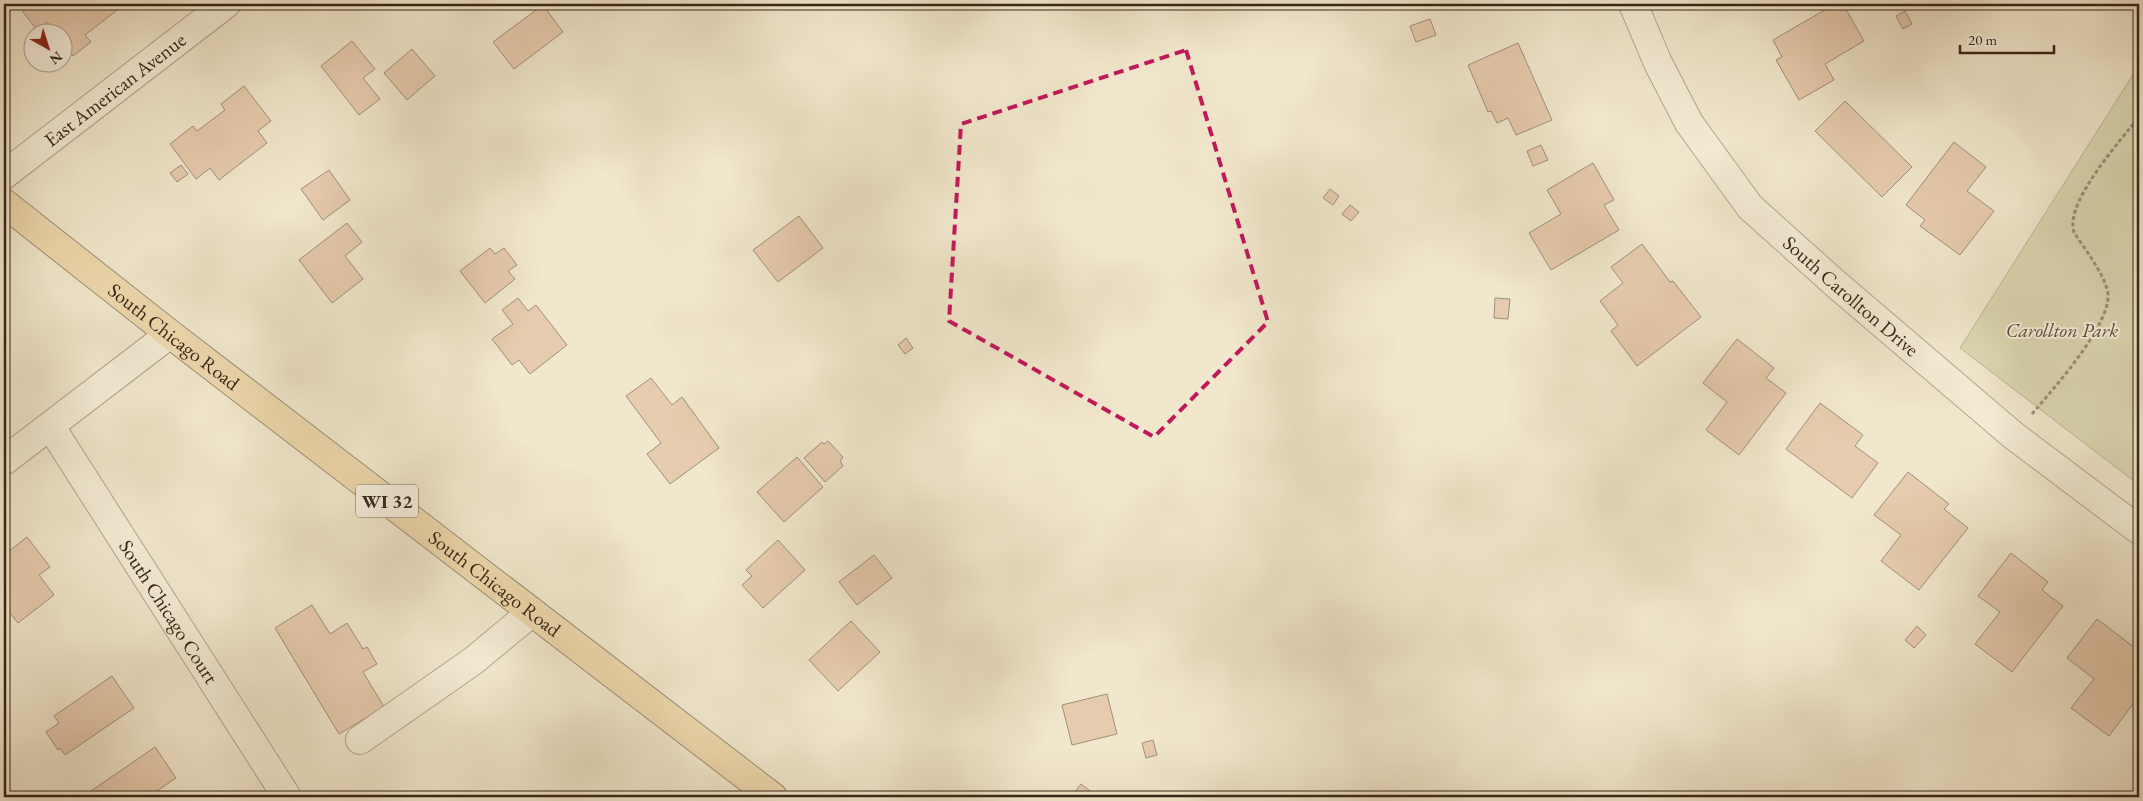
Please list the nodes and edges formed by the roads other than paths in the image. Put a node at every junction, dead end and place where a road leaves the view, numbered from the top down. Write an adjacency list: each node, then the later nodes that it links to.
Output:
1 (226, 4): 3 (street, East American Avenue)
2 (1633, 4): 8 (street, South Carollton Drive)
3 (4, 175)
4 (4, 203): 5 (main road, South Chicago Road / WI 32)
5 (170, 334): 6 (street); 9 (main road, South Chicago Road / WI 32)
6 (51, 426): 7 (street); 11 (street, South Chicago Court)
7 (4, 461)
8 (2139, 530)
9 (532, 612): 10 (street); 12 (main road, South Chicago Road / WI 32)
10 (360, 740)
11 (286, 797)
12 (773, 797)

